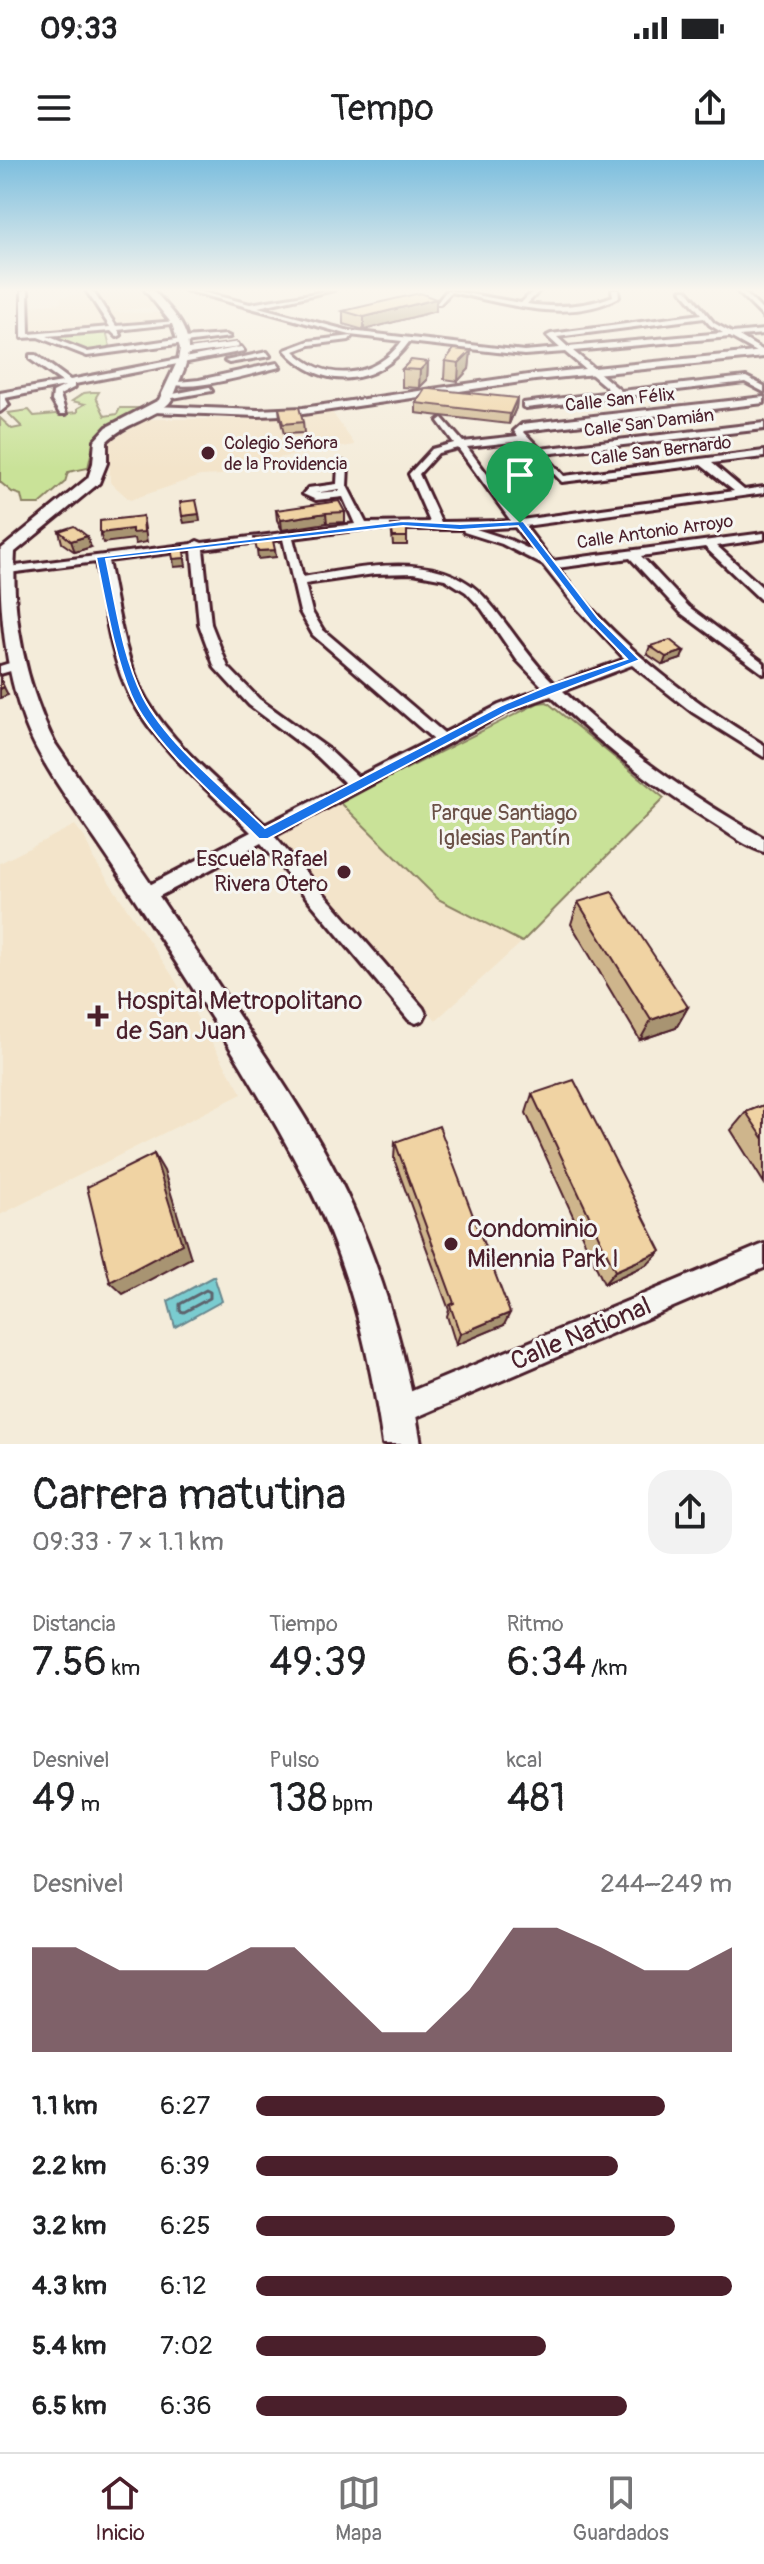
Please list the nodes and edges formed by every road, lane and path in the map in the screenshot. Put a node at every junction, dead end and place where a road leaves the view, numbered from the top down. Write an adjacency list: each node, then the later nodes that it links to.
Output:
1 (75, 350): 2 (street)
2 (109, 350)
3 (150, 350): 11 (street)
4 (189, 350): 11 (street)
5 (206, 350): 11 (street)
6 (289, 350): 7 (street)
7 (399, 350)
8 (494, 350): 10 (street)
9 (577, 350): 10 (street)
10 (566, 351): 18 (street)
11 (183, 352): 12 (street); 15 (street); 21 (street); 24 (main road)
12 (267, 354)
13 (764, 354): 18 (street)
14 (33, 357): 21 (street)
15 (119, 360)
16 (277, 365): 24 (street)
17 (249, 367): 24 (street)
18 (591, 371): 26 (street); 31 (street)
19 (263, 378): 24 (street)
20 (15, 382): 23 (street)
21 (73, 382): 27 (street); 32 (street)
22 (0, 386): 27 (street)
23 (27, 386)
24 (169, 389): 31 (main road)
25 (764, 390): 26 (street)
26 (618, 393): 29 (street)
27 (4, 395): 30 (street)
28 (764, 400): 35 (street, Calle San Félix)
29 (526, 405)
30 (0, 409)
31 (153, 409): 53 (main road)
32 (63, 412)
33 (442, 421): 36 (street)
34 (764, 426): 37 (street, Calle San Damián)
35 (524, 438): 36 (street); 37 (street)
36 (460, 445): 43 (street); 44 (street)
37 (537, 452): 39 (street, Calle San Bernardo)
38 (764, 454): 39 (street, Calle San Bernardo)
39 (704, 462): 42 (street)
40 (343, 465): 45 (street)
41 (764, 490): 42 (street)
42 (742, 493): 43 (street)
43 (520, 523): 46 (street); 54 (street)
44 (436, 525): 45 (street); 46 (street)
45 (362, 526): 47 (street)
46 (460, 527): 54 (street)
47 (287, 535): 50 (street); 55 (street)
48 (764, 536): 49 (street, Calle Antonio Arroyo)
49 (707, 543): 51 (street, Calle Antonio Arroyo); 56 (street)
50 (197, 544): 52 (street); 64 (street)
51 (632, 553): 54 (street, Calle Antonio Arroyo); 60 (street)
52 (101, 557): 53 (street); 65 (street)
53 (3, 561): 57 (main road)
54 (551, 565): 58 (street)
55 (298, 581): 61 (street); 62 (street)
56 (764, 596)
57 (5, 625): 59 (main road)
58 (634, 660): 61 (street); 63 (street)
59 (8, 667): 67 (main road)
60 (764, 670)
61 (551, 688): 62 (street); 66 (street)
62 (443, 740): 64 (street)
63 (764, 752)
64 (357, 785): 65 (street)
65 (264, 835): 67 (street); 68 (street)
66 (764, 846)
67 (144, 896): 70 (main road)
68 (416, 1014)
69 (764, 1256): 70 (street, Calle National)
70 (398, 1411): 71 (main road)
71 (402, 1444)

